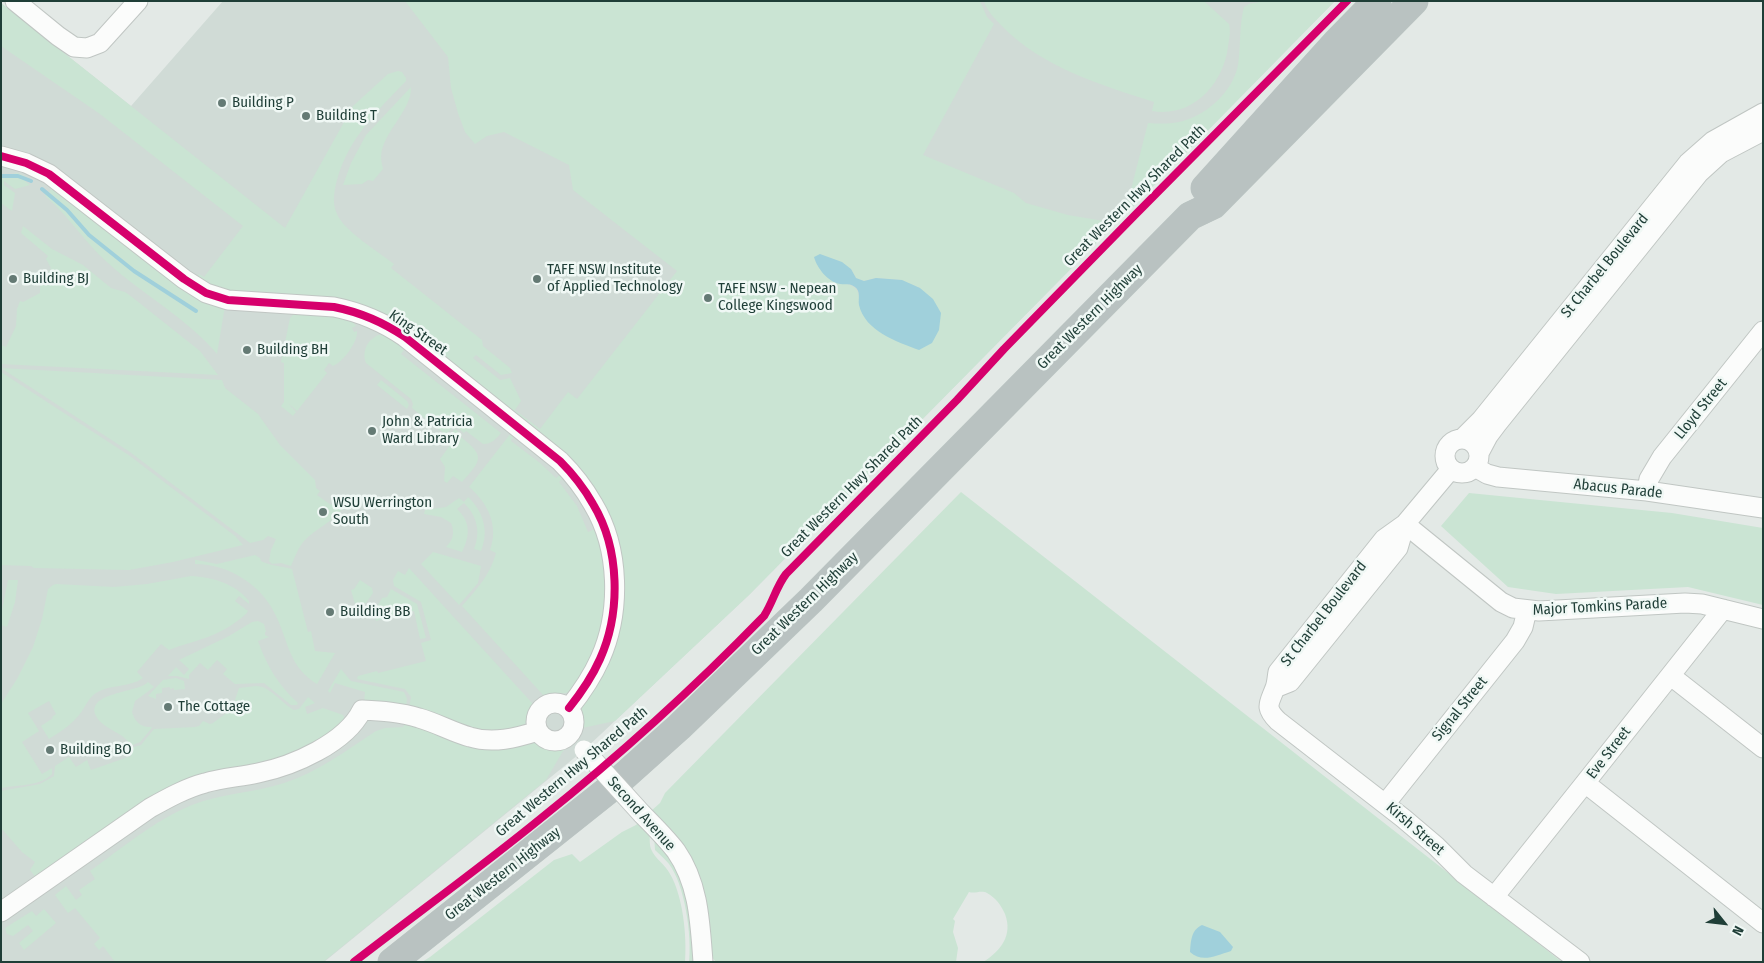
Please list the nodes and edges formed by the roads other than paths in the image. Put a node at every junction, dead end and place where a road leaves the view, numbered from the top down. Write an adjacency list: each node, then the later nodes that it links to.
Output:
1 (15, 1): 2 (street)
2 (138, 1)
3 (1377, 1): 8 (highway, Great Western Highway)
4 (1414, 1): 8 (highway, Great Western Highway)
5 (1763, 113): 10 (street, St Charbel Boulevard)
6 (1763, 131): 11 (street, St Charbel Boulevard)
7 (1, 156): 21 (street, King Street)
8 (1190, 216): 30 (highway, Great Western Highway)
9 (1763, 331): 13 (street, Lloyd Street)
10 (1463, 438): 11 (street); 12 (street)
11 (1477, 460): 12 (street); 13 (street, Abacus Parade)
12 (1451, 469): 15 (street, St Charbel Boulevard)
13 (1647, 491): 14 (street, Abacus Parade)
14 (1763, 508)
15 (1405, 524): 17 (street, Major Tomkins Parade); 20 (street, St Charbel Boulevard)
16 (1723, 609): 17 (street, Major Tomkins Parade); 18 (street, Major Tomkins Parade); 19 (street, Eve Street)
17 (1527, 610): 26 (street, Signal Street)
18 (1763, 619)
19 (1671, 676): 24 (street); 25 (street, Eve Street)
20 (1275, 688): 26 (street, Kirsh Street)
21 (569, 708): 22 (street); 23 (street)
22 (538, 731): 23 (street); 28 (street)
23 (570, 735): 31 (street, Second Avenue, bridge)
24 (1763, 748)
25 (1586, 784): 27 (street, Eve Street); 29 (street)
26 (1385, 804): 27 (street, Kirsh Street)
27 (1494, 896): 32 (street, Kirsh Street)
28 (1, 912)
29 (1763, 922)
30 (392, 962)
31 (703, 962)
32 (1580, 962)

